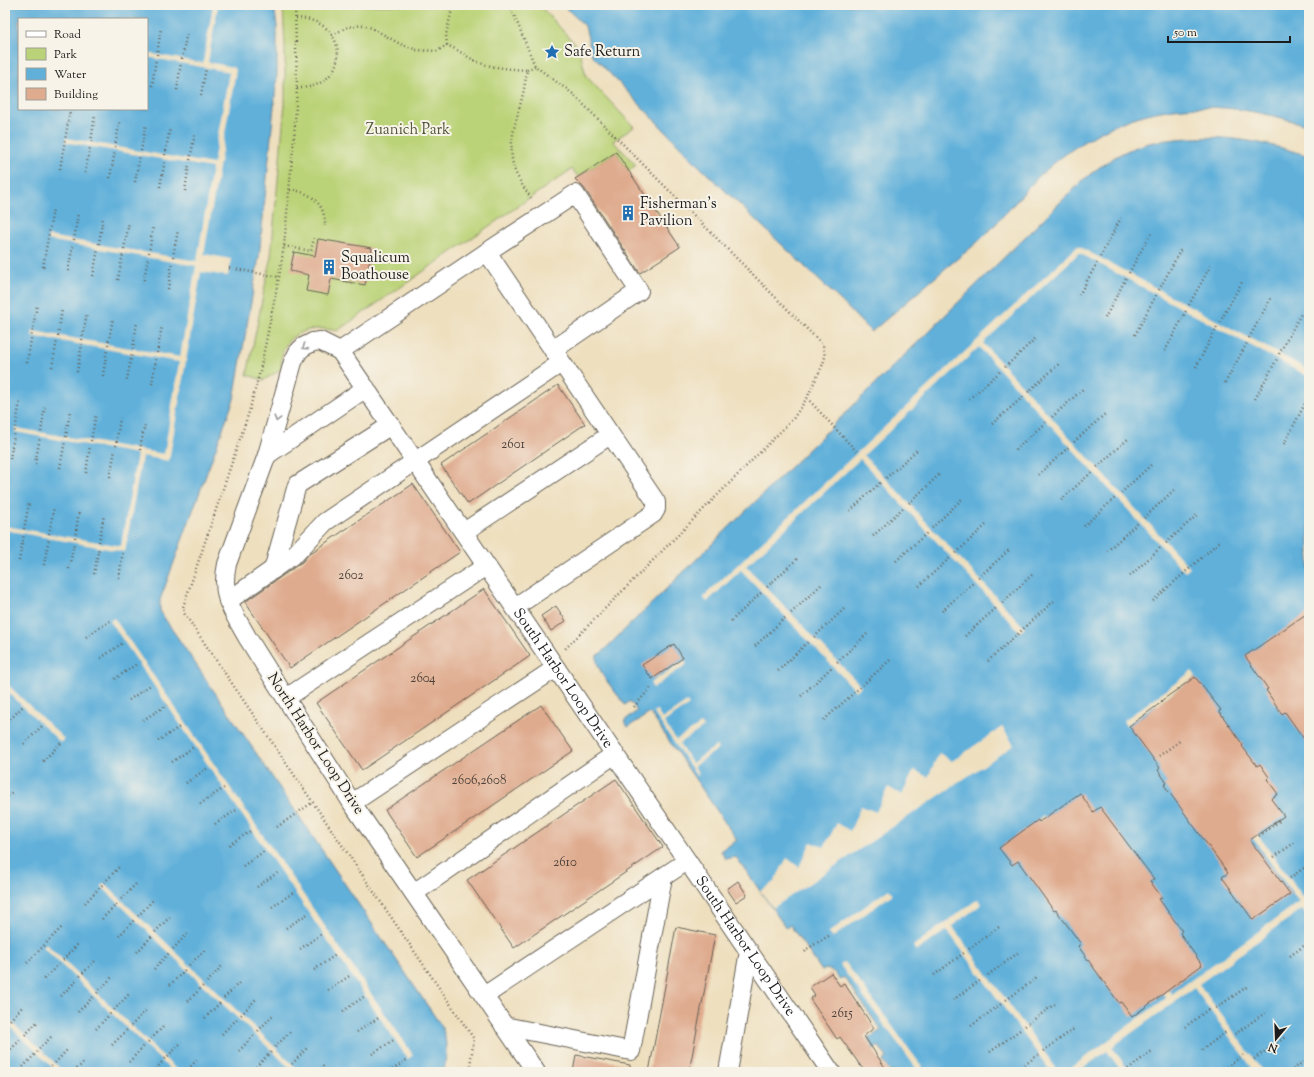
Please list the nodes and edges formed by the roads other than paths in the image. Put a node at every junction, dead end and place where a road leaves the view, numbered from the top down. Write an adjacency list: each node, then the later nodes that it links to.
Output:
1 (487, 252): 2 (street); 3 (street); 3 (street)
2 (340, 351): 4 (street, South Harbor Loop Drive, one-way to 4); 5 (street, South Harbor Loop Drive)
3 (557, 356): 7 (street); 9 (street)
4 (286, 382): 8 (street, North Harbor Loop Drive, one-way to 8)
5 (366, 388): 6 (street, South Harbor Loop Drive); 8 (street)
6 (391, 425): 9 (street, South Harbor Loop Drive); 12 (street)
7 (610, 435): 10 (street); 14 (street)
8 (267, 456): 13 (street, North Harbor Loop Drive)
9 (416, 462): 10 (street, South Harbor Loop Drive); 12 (street)
10 (464, 532): 11 (street, South Harbor Loop Drive)
11 (486, 566): 14 (street, South Harbor Loop Drive); 16 (street)
12 (273, 570): 13 (street)
13 (228, 601): 16 (street, North Harbor Loop Drive)
14 (514, 607): 15 (street, South Harbor Loop Drive)
15 (553, 664): 17 (street, South Harbor Loop Drive); 18 (street)
16 (286, 698): 18 (street, North Harbor Loop Drive)
17 (615, 754): 19 (street, South Harbor Loop Drive); 21 (street)
18 (352, 804): 21 (street, North Harbor Loop Drive)
19 (687, 861): 20 (street); 22 (street, South Harbor Loop Drive)
20 (663, 877): 23 (street); 24 (street)
21 (414, 893): 23 (street, North Harbor Loop Drive)
22 (749, 951): 26 (street); 27 (street, South Harbor Loop Drive)
23 (484, 996): 24 (street, North Harbor Loop Drive)
24 (504, 1026): 25 (street, North Harbor Loop Drive)
25 (536, 1072)
26 (728, 1072)
27 (831, 1072)

